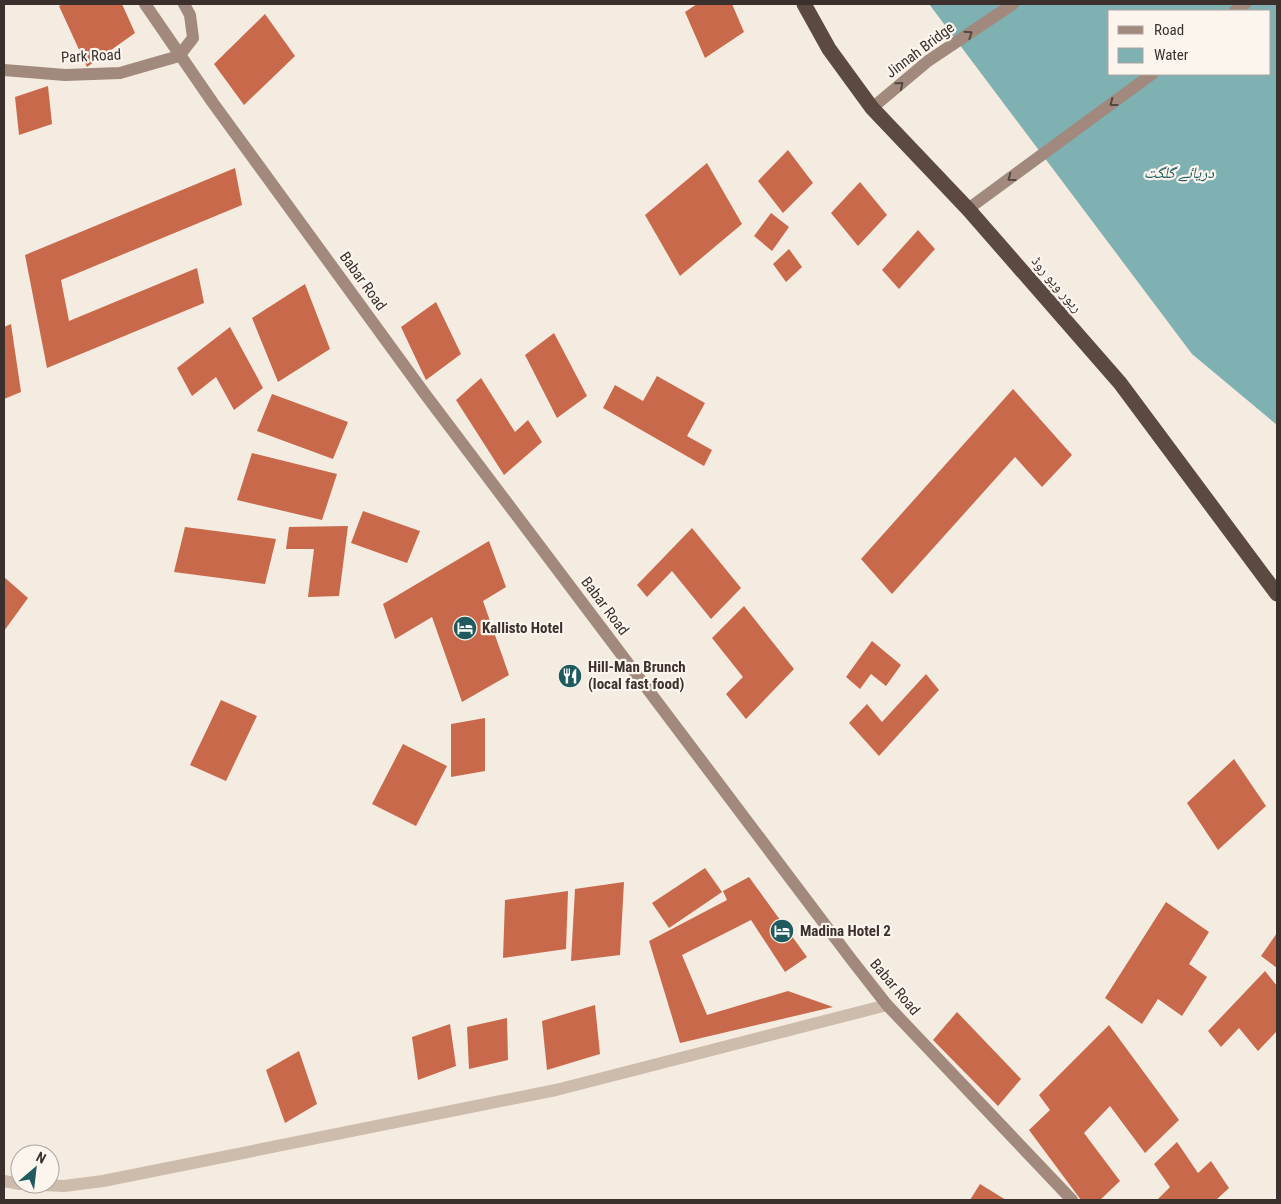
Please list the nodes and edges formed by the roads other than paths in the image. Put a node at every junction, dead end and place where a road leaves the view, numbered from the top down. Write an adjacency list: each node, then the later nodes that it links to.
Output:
1 (145, 4): 5 (street, Babar Road)
2 (184, 4): 5 (street)
3 (804, 4): 8 (highway, ریور ویو روڈ)
4 (1013, 4): 8 (street, Jinnah Bridge, one-way to 4)
5 (179, 56): 6 (street, Park Road); 11 (street, Babar Road)
6 (4, 70)
7 (1151, 75): 9 (street, one-way to 9)
8 (872, 108): 9 (highway, ریور ویو روڈ)
9 (968, 209): 10 (highway, ریور ویو روڈ)
10 (1277, 594)
11 (887, 1005): 12 (street); 13 (street, Babar Road)
12 (60, 1186)
13 (1072, 1200)

